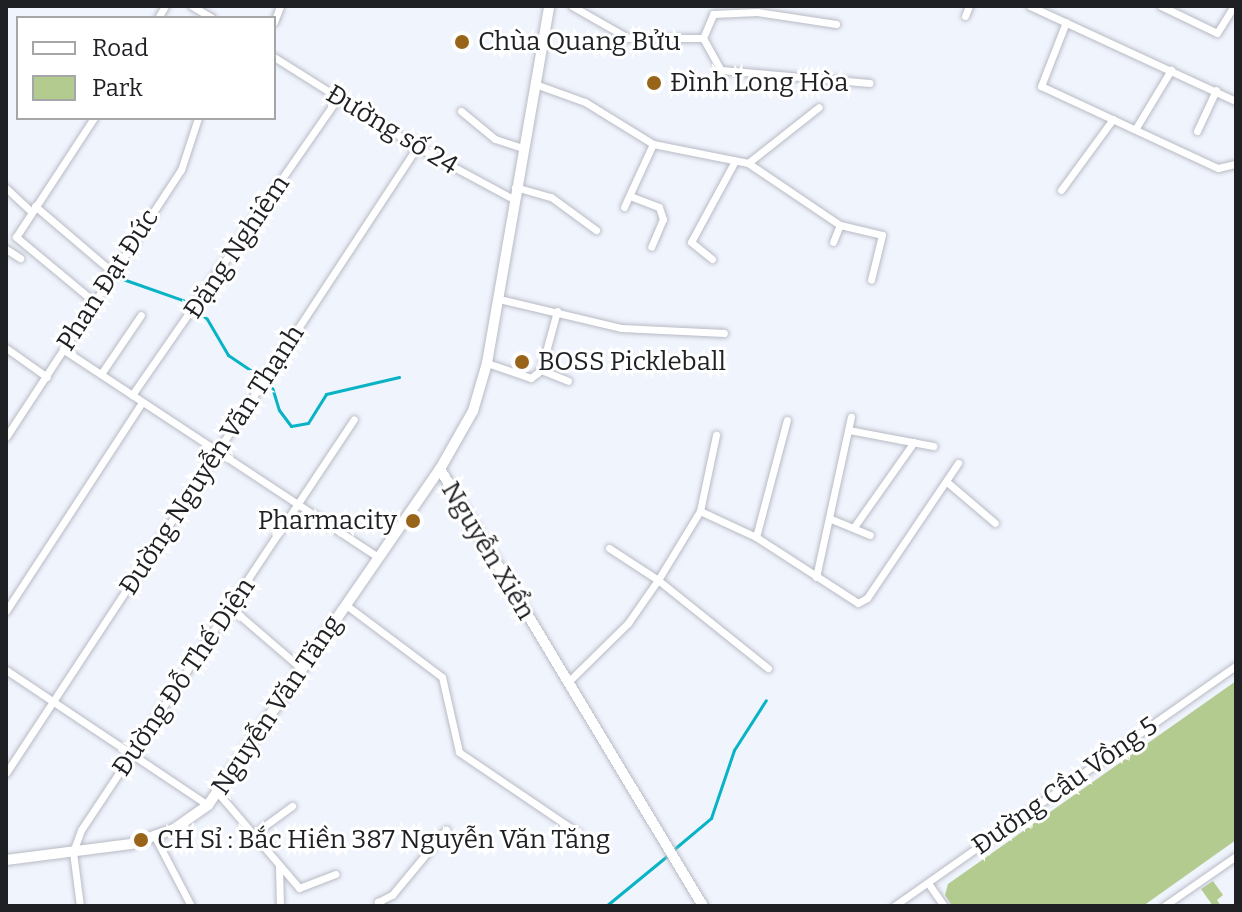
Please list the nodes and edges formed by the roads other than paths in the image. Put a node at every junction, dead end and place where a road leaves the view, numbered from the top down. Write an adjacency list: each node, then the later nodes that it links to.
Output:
1 (549, 6): 14 (main road, Nguyễn Xiển)
2 (572, 6): 10 (street)
3 (969, 6): 7 (street)
4 (1030, 6): 8 (street)
5 (1161, 6): 6 (street)
6 (1234, 6)
7 (965, 16)
8 (1066, 22): 12 (street); 20 (street)
9 (836, 24): 10 (street)
10 (703, 38): 13 (street)
11 (276, 58): 16 (street, Đường số 24)
12 (1171, 70): 15 (street); 23 (street)
13 (869, 83)
14 (535, 84): 25 (street); 27 (main road, Nguyễn Xiển)
15 (1216, 90): 17 (street); 24 (street)
16 (338, 97): 26 (street, Đường số 24); 58 (street, Đặng Nghiêm)
17 (1236, 101)
18 (819, 107): 29 (street)
19 (461, 111): 27 (street)
20 (1113, 119): 23 (street); 32 (street)
21 (93, 120): 36 (street)
22 (197, 120): 44 (street, Phan Đạt Đức)
23 (1136, 128): 30 (street)
24 (1197, 131)
25 (653, 144): 28 (street); 34 (street)
26 (417, 147): 33 (street, Đường số 24); 68 (street, Đường Nguyễn Văn Thạnh)
27 (523, 148): 33 (main road, Nguyễn Xiển)
28 (735, 161): 29 (street); 43 (street)
29 (748, 163): 37 (street)
30 (1236, 164)
31 (6, 188): 36 (street)
32 (1061, 190)
33 (514, 193): 38 (street, Đường số 24); 46 (main road, Nguyễn Xiển)
34 (630, 196): 35 (street); 40 (street)
35 (624, 207)
36 (33, 208): 44 (street); 47 (street)
37 (840, 225): 39 (street); 45 (street)
38 (596, 230)
39 (833, 242)
40 (651, 247)
41 (6, 249): 42 (street)
42 (20, 258)
43 (712, 259)
44 (112, 270): 47 (street, Phan Đạt Đức)
45 (871, 280)
46 (499, 299): 48 (street); 53 (main road, Nguyễn Xiển)
47 (92, 300): 52 (street, Phan Đạt Đức)
48 (557, 311): 50 (street); 54 (street)
49 (141, 315): 55 (street)
50 (724, 333)
51 (6, 348): 56 (street)
52 (64, 350): 55 (street); 56 (street, Phan Đạt Đức)
53 (487, 363): 54 (street); 70 (main road, Nguyễn Xiển)
54 (541, 370): 57 (street)
55 (101, 374): 58 (street)
56 (47, 377): 65 (street, Phan Đạt Đức)
57 (568, 381)
58 (132, 395): 59 (street)
59 (142, 402): 68 (street); 85 (street)
60 (851, 417): 63 (street)
61 (354, 419): 72 (street, Đường Đỗ Thế Diện)
62 (787, 420): 78 (street)
63 (849, 430): 66 (street); 74 (street)
64 (716, 435): 73 (street)
65 (6, 437)
66 (914, 442): 67 (street); 76 (street)
67 (933, 446)
68 (218, 450): 72 (street); 91 (street, Đường Nguyễn Văn Thạnh)
69 (958, 463): 71 (street)
70 (440, 469): 80 (main road, Nguyễn Văn Tăng); 90 (main road, Nguyễn Xiển)
71 (947, 482): 75 (street); 81 (street)
72 (297, 502): 80 (street); 84 (street, Đường Đỗ Thế Diện)
73 (700, 511): 78 (street); 82 (street)
74 (831, 519): 76 (street); 81 (street)
75 (995, 523)
76 (854, 527): 77 (street)
77 (870, 535)
78 (756, 537): 81 (street)
79 (609, 548): 82 (street)
80 (378, 557): 83 (main road, Nguyễn Văn Tăng)
81 (816, 577)
82 (658, 580): 87 (street); 90 (street)
83 (346, 605): 88 (main road, Nguyễn Văn Tăng); 99 (street)
84 (231, 608): 88 (street); 92 (street, Đường Đỗ Thế Diện)
85 (6, 611)
86 (1236, 666): 106 (street, Đường Cầu Vồng 5)
87 (768, 668)
88 (302, 669): 94 (main road, Nguyễn Văn Tăng)
89 (6, 670): 91 (street)
90 (567, 683): 111 (main road, Nguyễn Xiển)
91 (53, 702): 92 (street); 93 (street, Đường Nguyễn Văn Thạnh)
92 (132, 755): 95 (street); 101 (street, Đường Đỗ Thế Diện)
93 (6, 773)
94 (218, 793): 95 (main road, Nguyễn Văn Tăng); 98 (street)
95 (208, 805): 100 (main road, Nguyễn Văn Tăng)
96 (292, 806): 98 (street)
97 (446, 830): 107 (street)
98 (255, 833): 104 (street)
99 (578, 833)
100 (155, 837): 101 (main road, Nguyễn Văn Tăng); 109 (street)
101 (73, 852): 103 (main road, Nguyễn Văn Tăng); 108 (street)
102 (1236, 856): 114 (street)
103 (6, 860)
104 (279, 866): 105 (street); 110 (street)
105 (335, 874)
106 (928, 883): 112 (street, Đường Cầu Vồng 5); 113 (street)
107 (380, 904)
108 (80, 906)
109 (191, 906)
110 (280, 906)
111 (703, 906)
112 (894, 906)
113 (944, 906)
114 (1164, 906)

